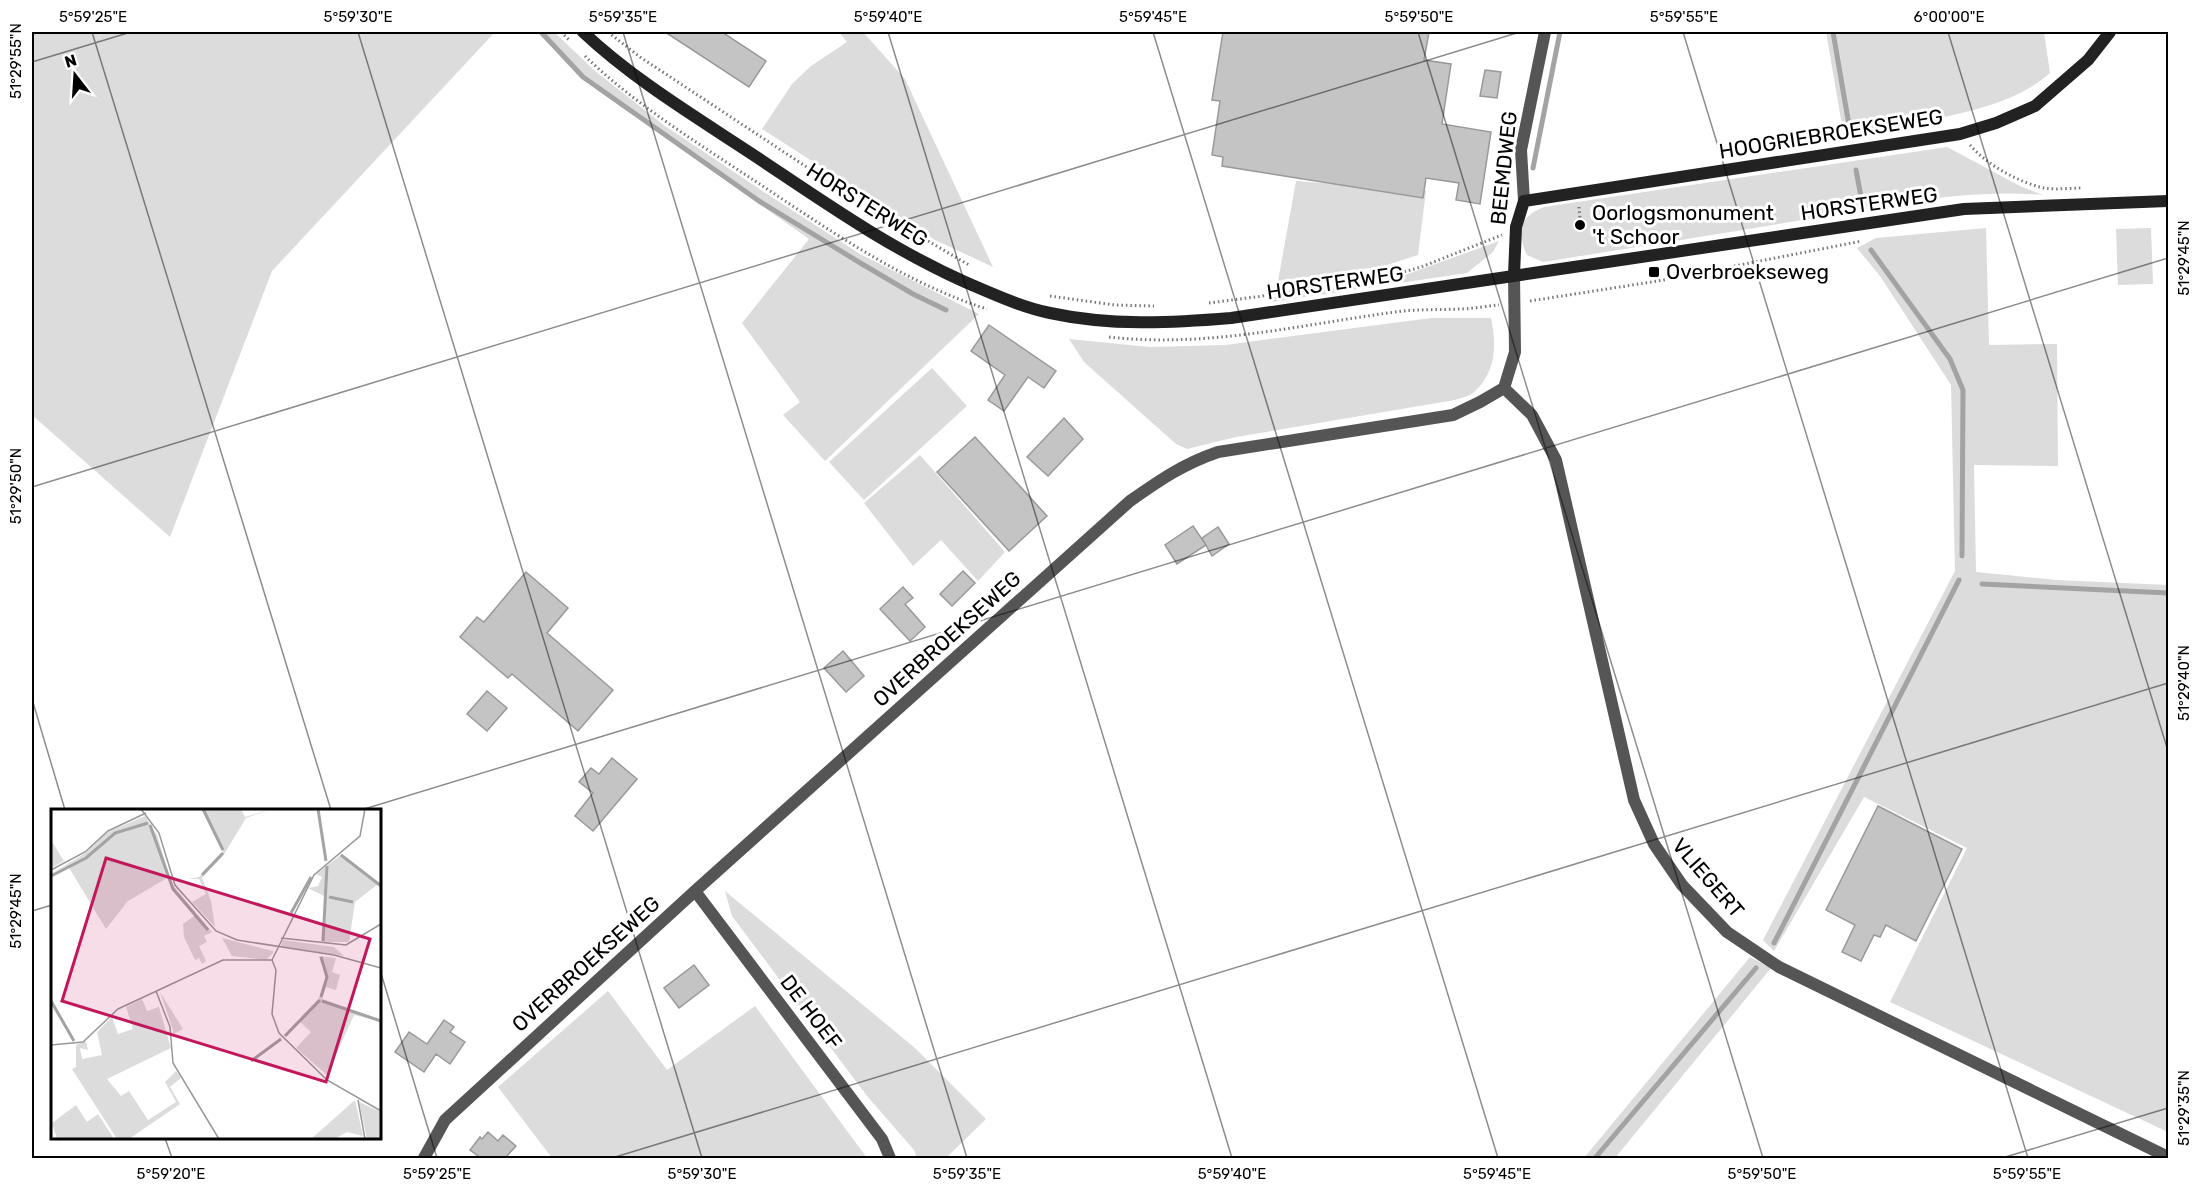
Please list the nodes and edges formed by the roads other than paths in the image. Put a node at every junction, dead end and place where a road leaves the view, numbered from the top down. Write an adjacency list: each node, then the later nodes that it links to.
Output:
1 (583, 32): 6 (street, HORSTERWEG)
2 (1545, 32): 4 (street, BEEMDWEG)
3 (2110, 32): 4 (street, HOOGRIEBROEKSEWEG)
4 (1524, 201): 6 (street, BEEMDWEG)
5 (2169, 201): 6 (street, HORSTERWEG)
6 (1514, 275): 7 (street)
7 (1504, 388): 8 (street, OVERBROEKSEWEG); 9 (street, VLIEGERT)
8 (695, 891): 10 (street, OVERBROEKSEWEG); 11 (street, DE HOEF)
9 (2169, 1156)
10 (424, 1158)
11 (890, 1158)

